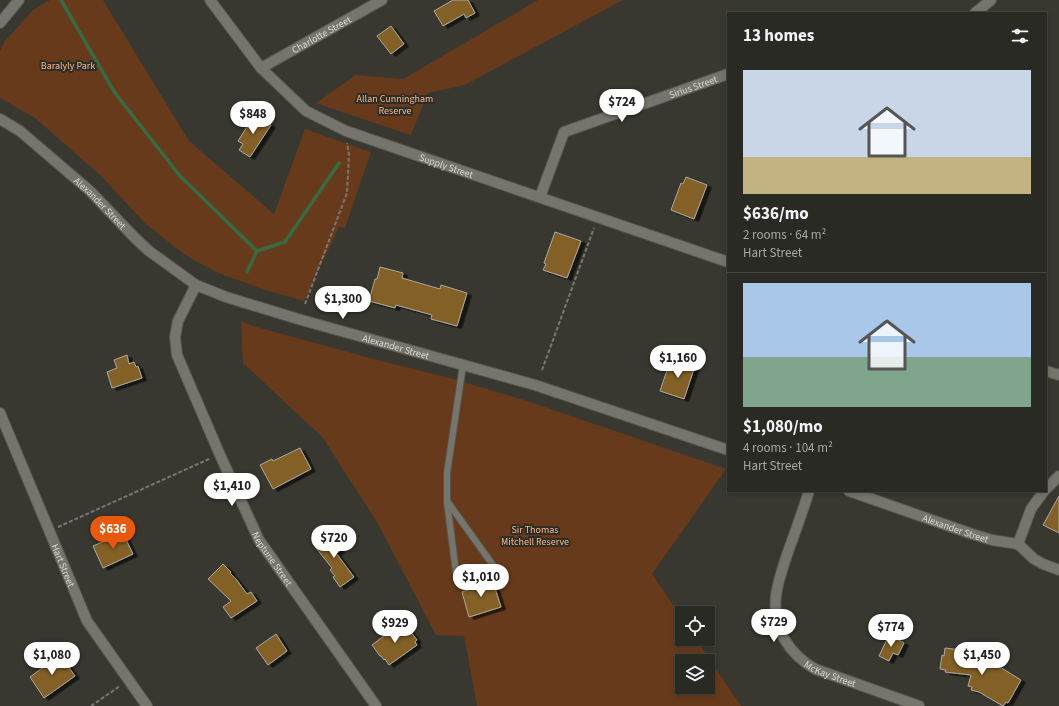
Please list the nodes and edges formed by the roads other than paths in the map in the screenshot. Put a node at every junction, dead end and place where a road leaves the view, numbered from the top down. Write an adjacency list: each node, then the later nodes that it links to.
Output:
1 (19, 0): 6 (street)
2 (210, 0): 7 (street, Supply Street)
3 (382, 0): 7 (street, Charlotte Street)
4 (991, 0): 5 (street)
5 (976, 12)
6 (0, 23)
7 (261, 68): 10 (street, Supply Street)
8 (727, 74): 10 (street, Sirius Street)
9 (0, 119): 12 (street, Alexander Street)
10 (540, 197): 11 (street, Supply Street)
11 (727, 262)
12 (196, 285): 13 (street, Alexander Street); 29 (street, Neptune Street)
13 (463, 365): 17 (street, Alexander Street); 23 (lane)
14 (1047, 370): 15 (street)
15 (1059, 375)
16 (0, 413): 28 (street, Hart Street)
17 (727, 450)
18 (1059, 476): 19 (street)
19 (1047, 488)
20 (809, 492): 30 (street, McKay Street)
21 (852, 492): 24 (street, Alexander Street)
22 (1044, 492): 24 (street)
23 (447, 501): 25 (lane); 27 (lane)
24 (1018, 544): 26 (street)
25 (495, 568)
26 (1059, 570)
27 (456, 572)
28 (147, 706)
29 (376, 706)
30 (919, 706)

